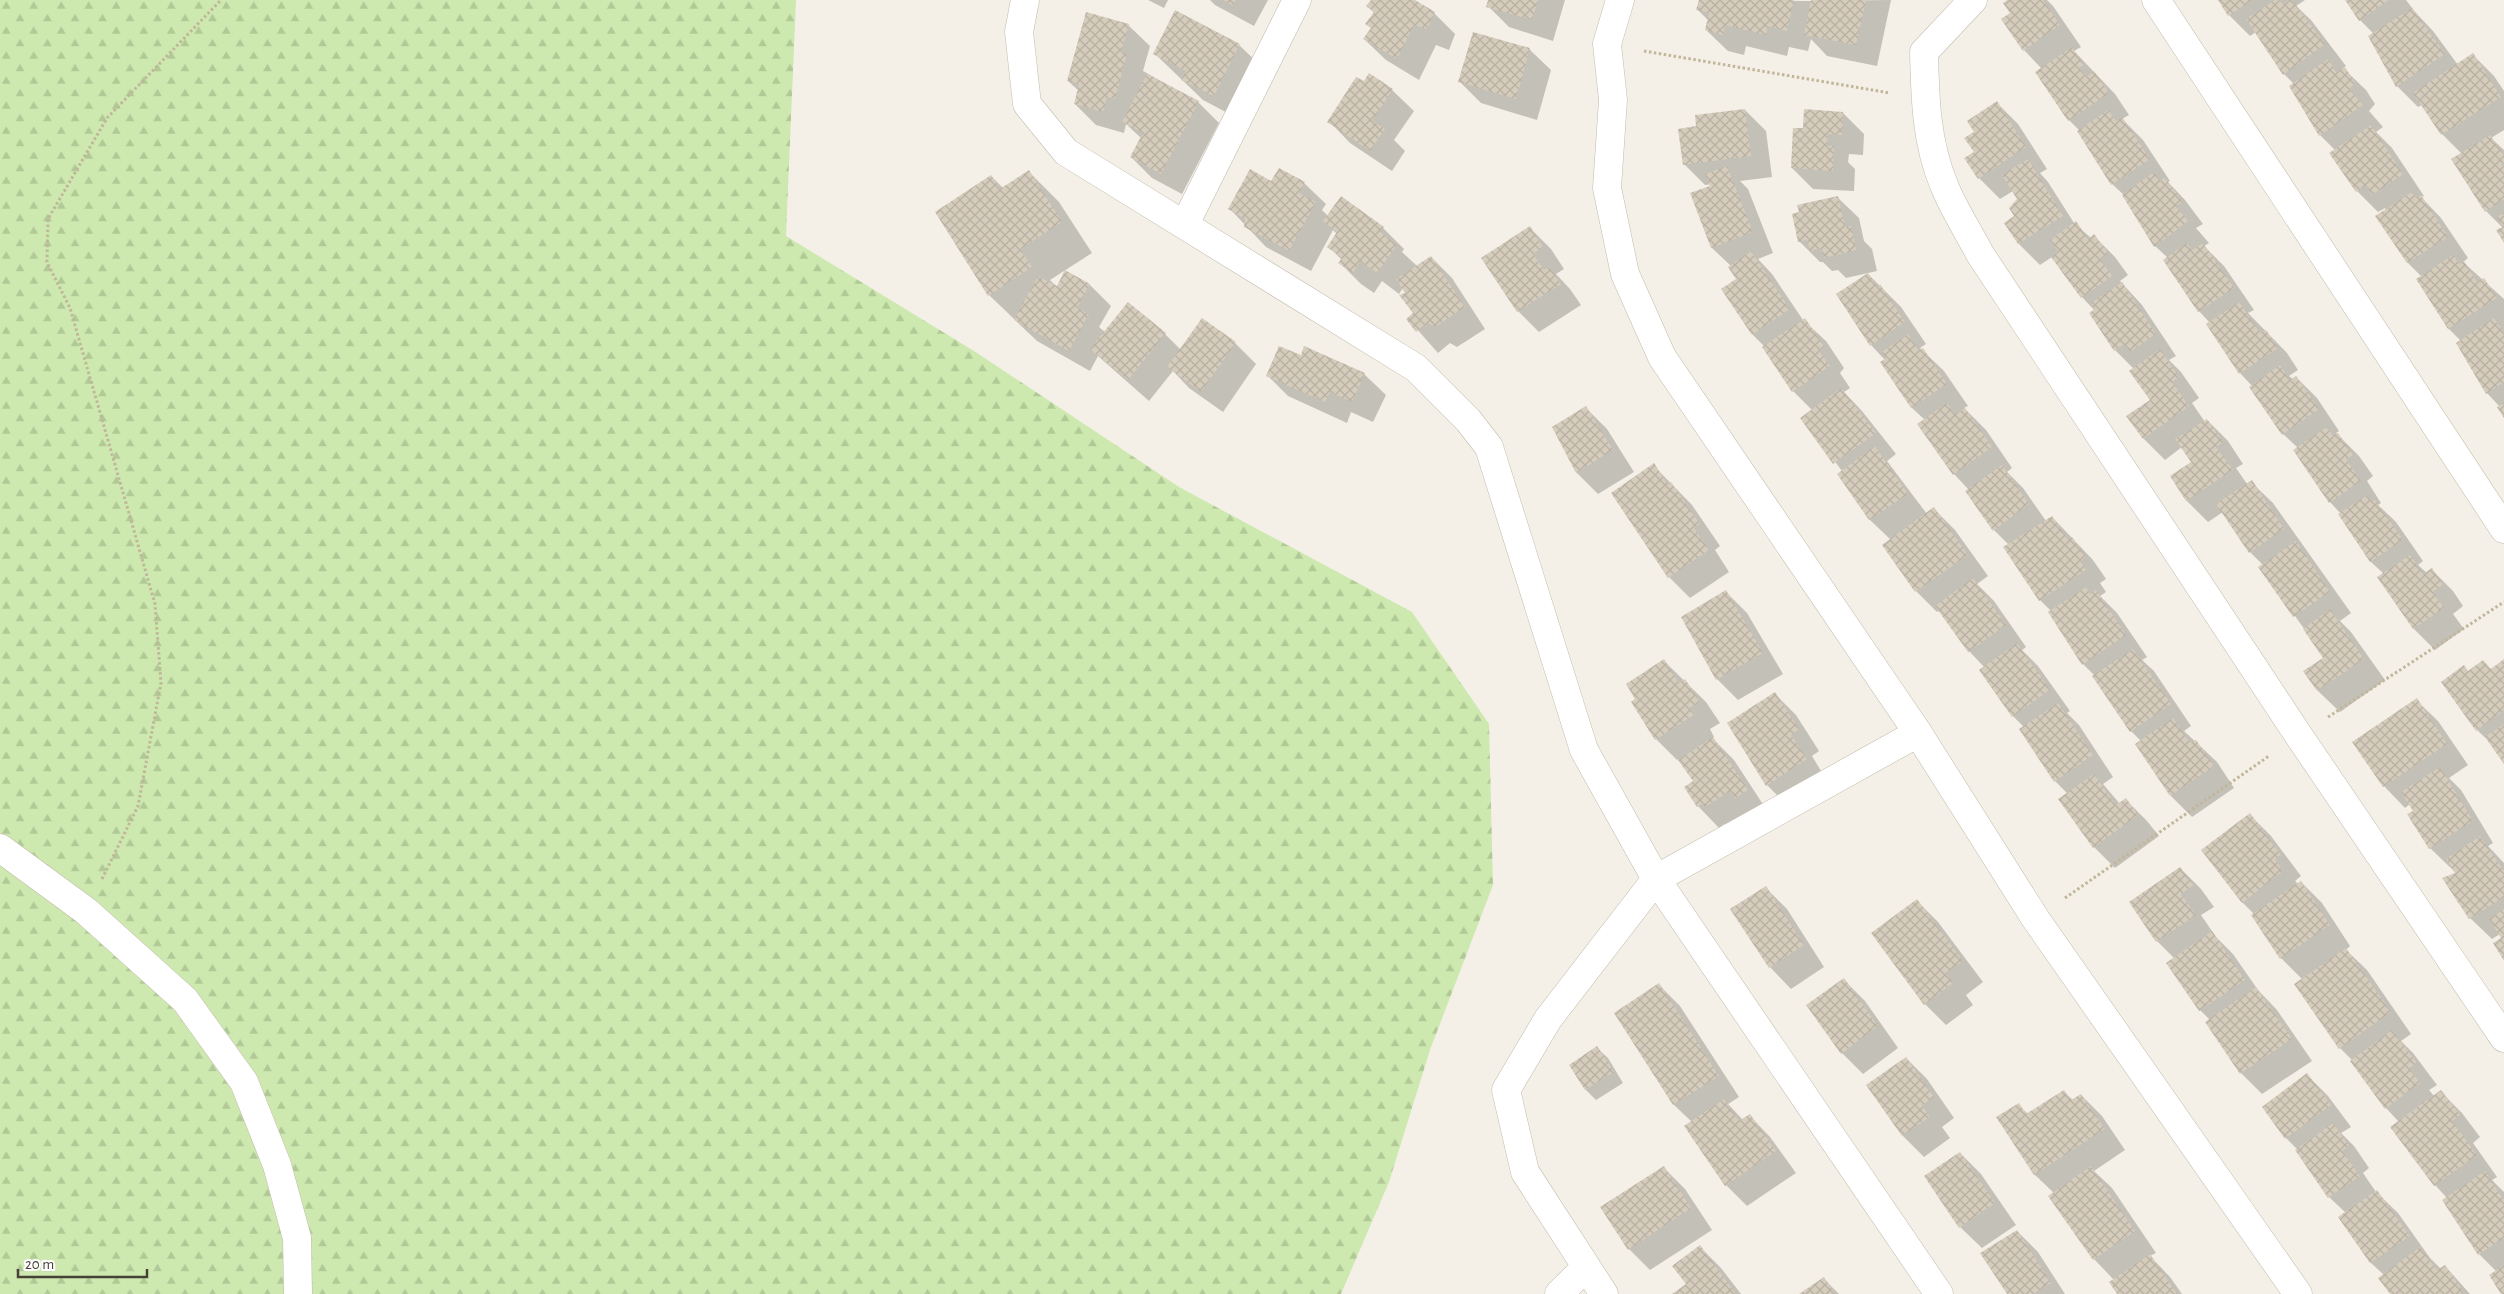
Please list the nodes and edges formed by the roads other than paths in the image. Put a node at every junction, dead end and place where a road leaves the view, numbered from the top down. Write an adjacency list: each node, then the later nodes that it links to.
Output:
1 (1024, 0): 6 (street)
2 (1297, 0): 6 (street)
3 (1620, 0): 8 (street)
4 (1973, 0): 11 (street)
5 (2156, 0): 7 (street)
6 (1185, 224): 10 (street)
7 (2504, 529)
8 (1918, 733): 10 (street); 17 (street)
9 (0, 848): 13 (street)
10 (1656, 880): 12 (street); 16 (street)
11 (2504, 1038)
12 (1586, 1267): 14 (street); 15 (street)
13 (298, 1294)
14 (1559, 1294)
15 (1604, 1294)
16 (1939, 1294)
17 (2298, 1294)

